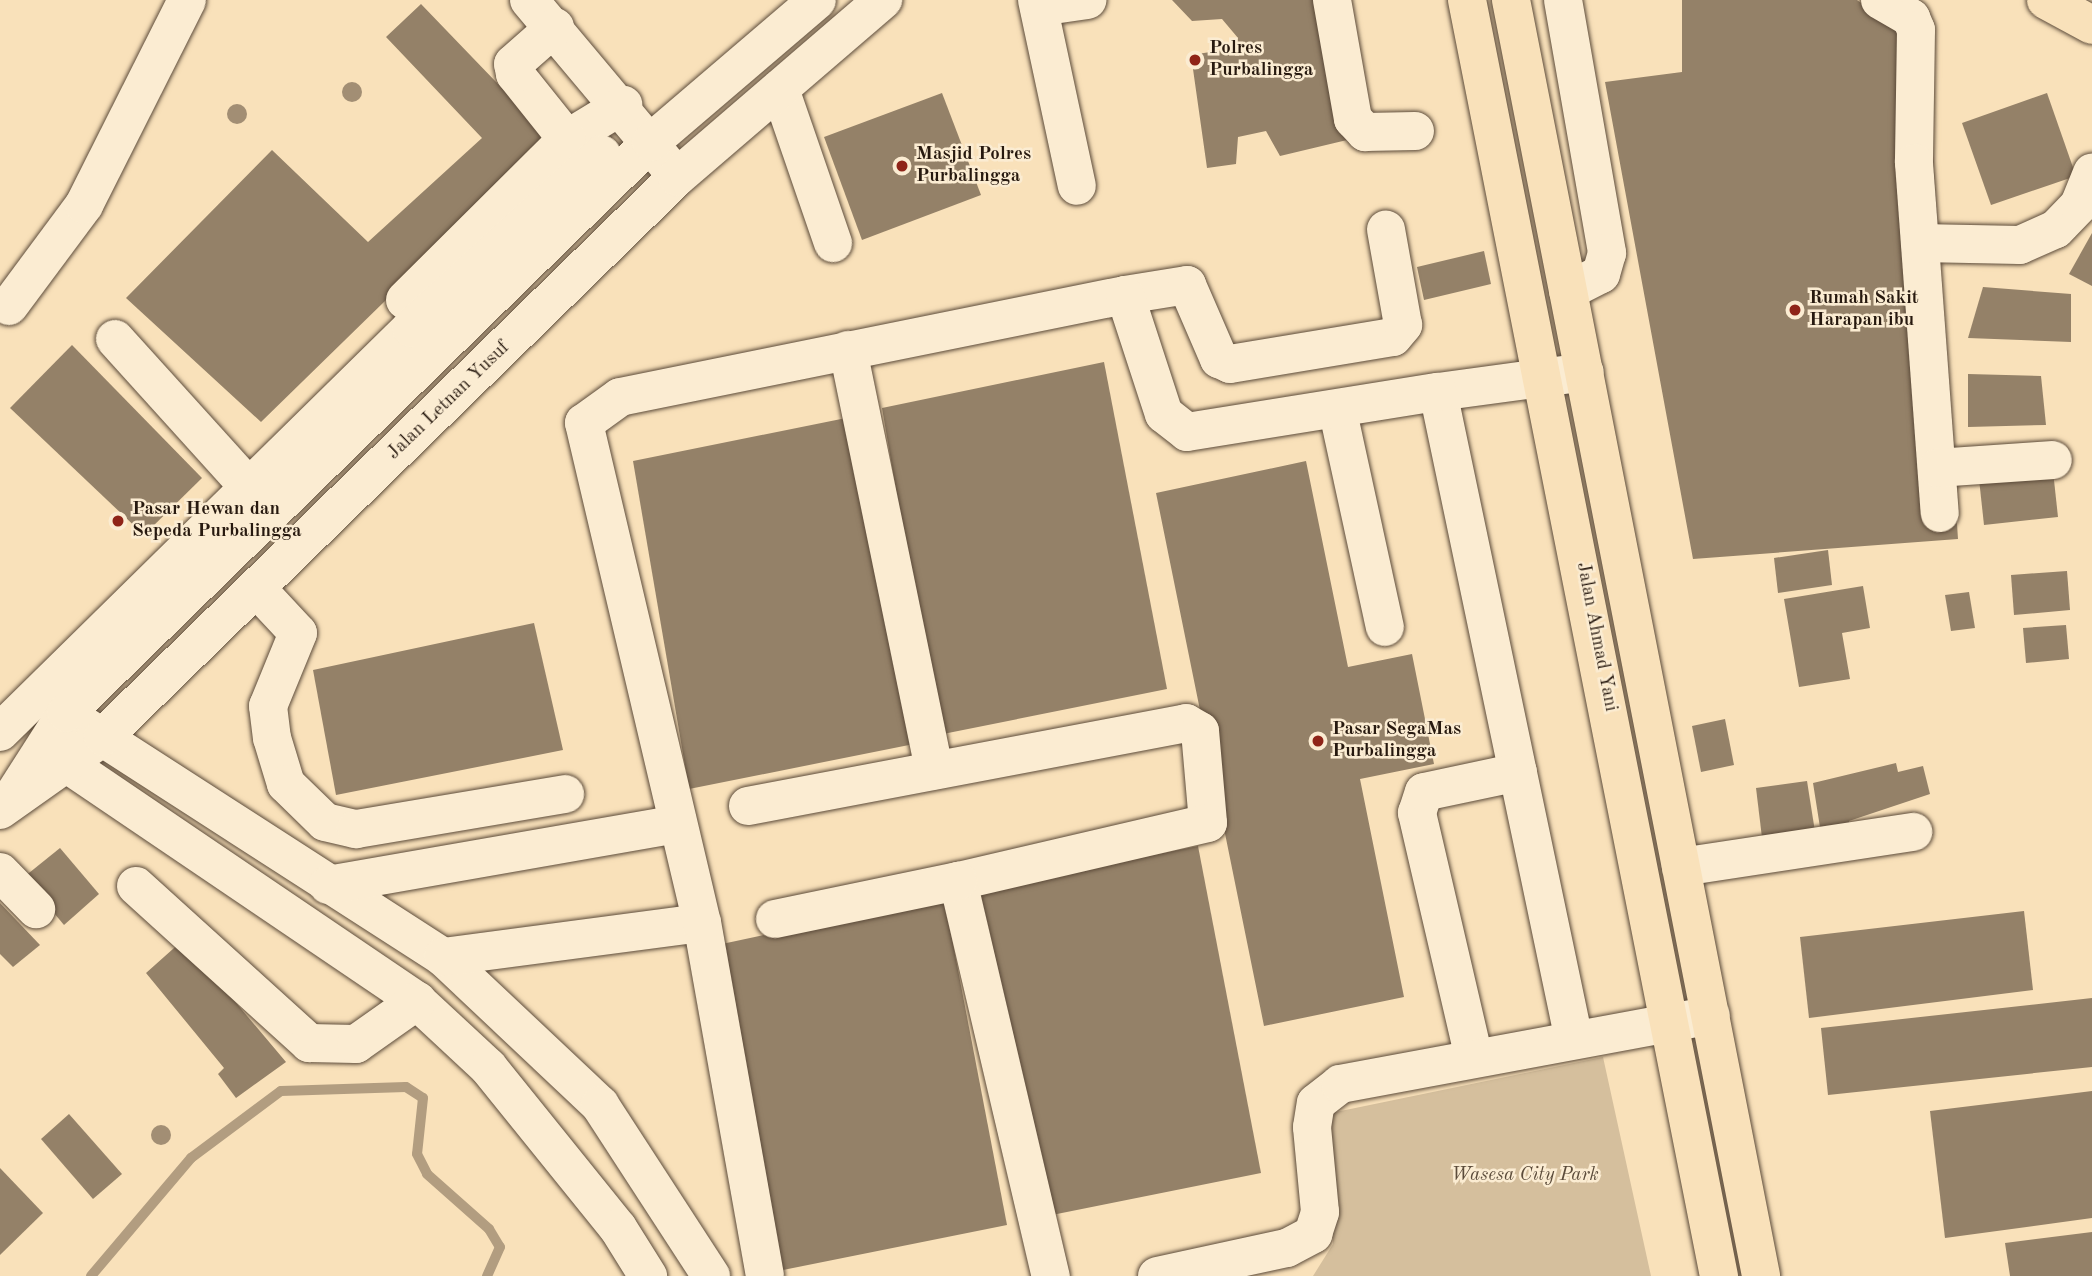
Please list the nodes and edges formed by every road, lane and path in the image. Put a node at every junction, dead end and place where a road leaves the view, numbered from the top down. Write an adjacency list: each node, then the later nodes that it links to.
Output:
1 (187, 0): 27 (street)
2 (529, 0): 14 (street)
3 (817, 0): 16 (street, Jalan Letnan Yusuf)
4 (883, 0): 15 (street, Jalan Letnan Yusuf)
5 (1087, 0): 12 (street)
6 (1332, 0): 17 (street)
7 (1467, 0): 32 (main road, Jalan Ahmad Yani)
8 (1511, 0): 25 (main road, Jalan Ahmad Yani)
9 (1563, 0): 25 (street)
10 (1880, 0): 24 (street)
11 (2046, 0): 13 (main road)
12 (1038, 4): 21 (street)
13 (2092, 25)
14 (555, 27): 16 (street); 18 (street)
15 (780, 89): 20 (street, Jalan Letnan Yusuf); 23 (street)
16 (637, 124): 18 (street); 20 (street); 28 (street); 41 (street, Jalan Letnan Yusuf)
17 (1415, 131)
18 (567, 139): 28 (street)
19 (2092, 173): 24 (street)
20 (677, 177): 39 (street, Jalan Letnan Yusuf)
21 (1077, 186)
22 (1386, 230): 26 (street)
23 (834, 243)
24 (1920, 243): 36 (street)
25 (1568, 291): 31 (main road, Jalan Ahmad Yani)
26 (1125, 295): 30 (street); 34 (street)
27 (9, 306)
28 (411, 328): 37 (street)
29 (115, 339): 37 (street)
30 (848, 350): 45 (street); 50 (street)
31 (1585, 372): 32 (street); 52 (main road, Jalan Ahmad Yani)
32 (1546, 377): 33 (street); 63 (main road, Jalan Ahmad Yani)
33 (1438, 391): 34 (street); 46 (street)
34 (1338, 412): 40 (street)
35 (2053, 460): 36 (street)
36 (1937, 467): 38 (street)
37 (248, 486): 42 (street)
38 (1940, 513)
39 (257, 589): 43 (street, Jalan Letnan Yusuf); 47 (street)
40 (1385, 627)
41 (66, 713): 43 (street); 44 (street, Jalan Letnan Yusuf)
42 (1, 729)
43 (103, 737): 44 (street, Jalan Letnan Yusuf); 55 (street)
44 (54, 755): 48 (street, Jalan Letnan Yusuf); 61 (street)
45 (934, 770): 49 (street); 54 (street)
46 (1518, 772): 64 (street); 65 (street)
47 (565, 794)
48 (6, 804)
49 (748, 806)
50 (677, 824): 55 (street); 59 (street)
51 (1913, 832): 52 (street)
52 (1681, 867): 62 (main road, Jalan Ahmad Yani)
53 (0, 872): 57 (street)
54 (958, 881): 58 (street); 69 (street)
55 (328, 885): 60 (street)
56 (136, 886): 61 (street)
57 (36, 909)
58 (775, 919)
59 (702, 923): 60 (street); 68 (street)
60 (443, 957): 67 (street)
61 (430, 1014): 66 (street)
62 (1710, 1015): 63 (street); 72 (main road, Jalan Ahmad Yani)
63 (1669, 1022): 64 (street); 71 (main road, Jalan Ahmad Yani)
64 (1574, 1040): 65 (street)
65 (1474, 1058): 70 (street)
66 (648, 1276)
67 (712, 1276)
68 (765, 1276)
69 (1051, 1276)
70 (1157, 1276)
71 (1719, 1276)
72 (1762, 1276)

